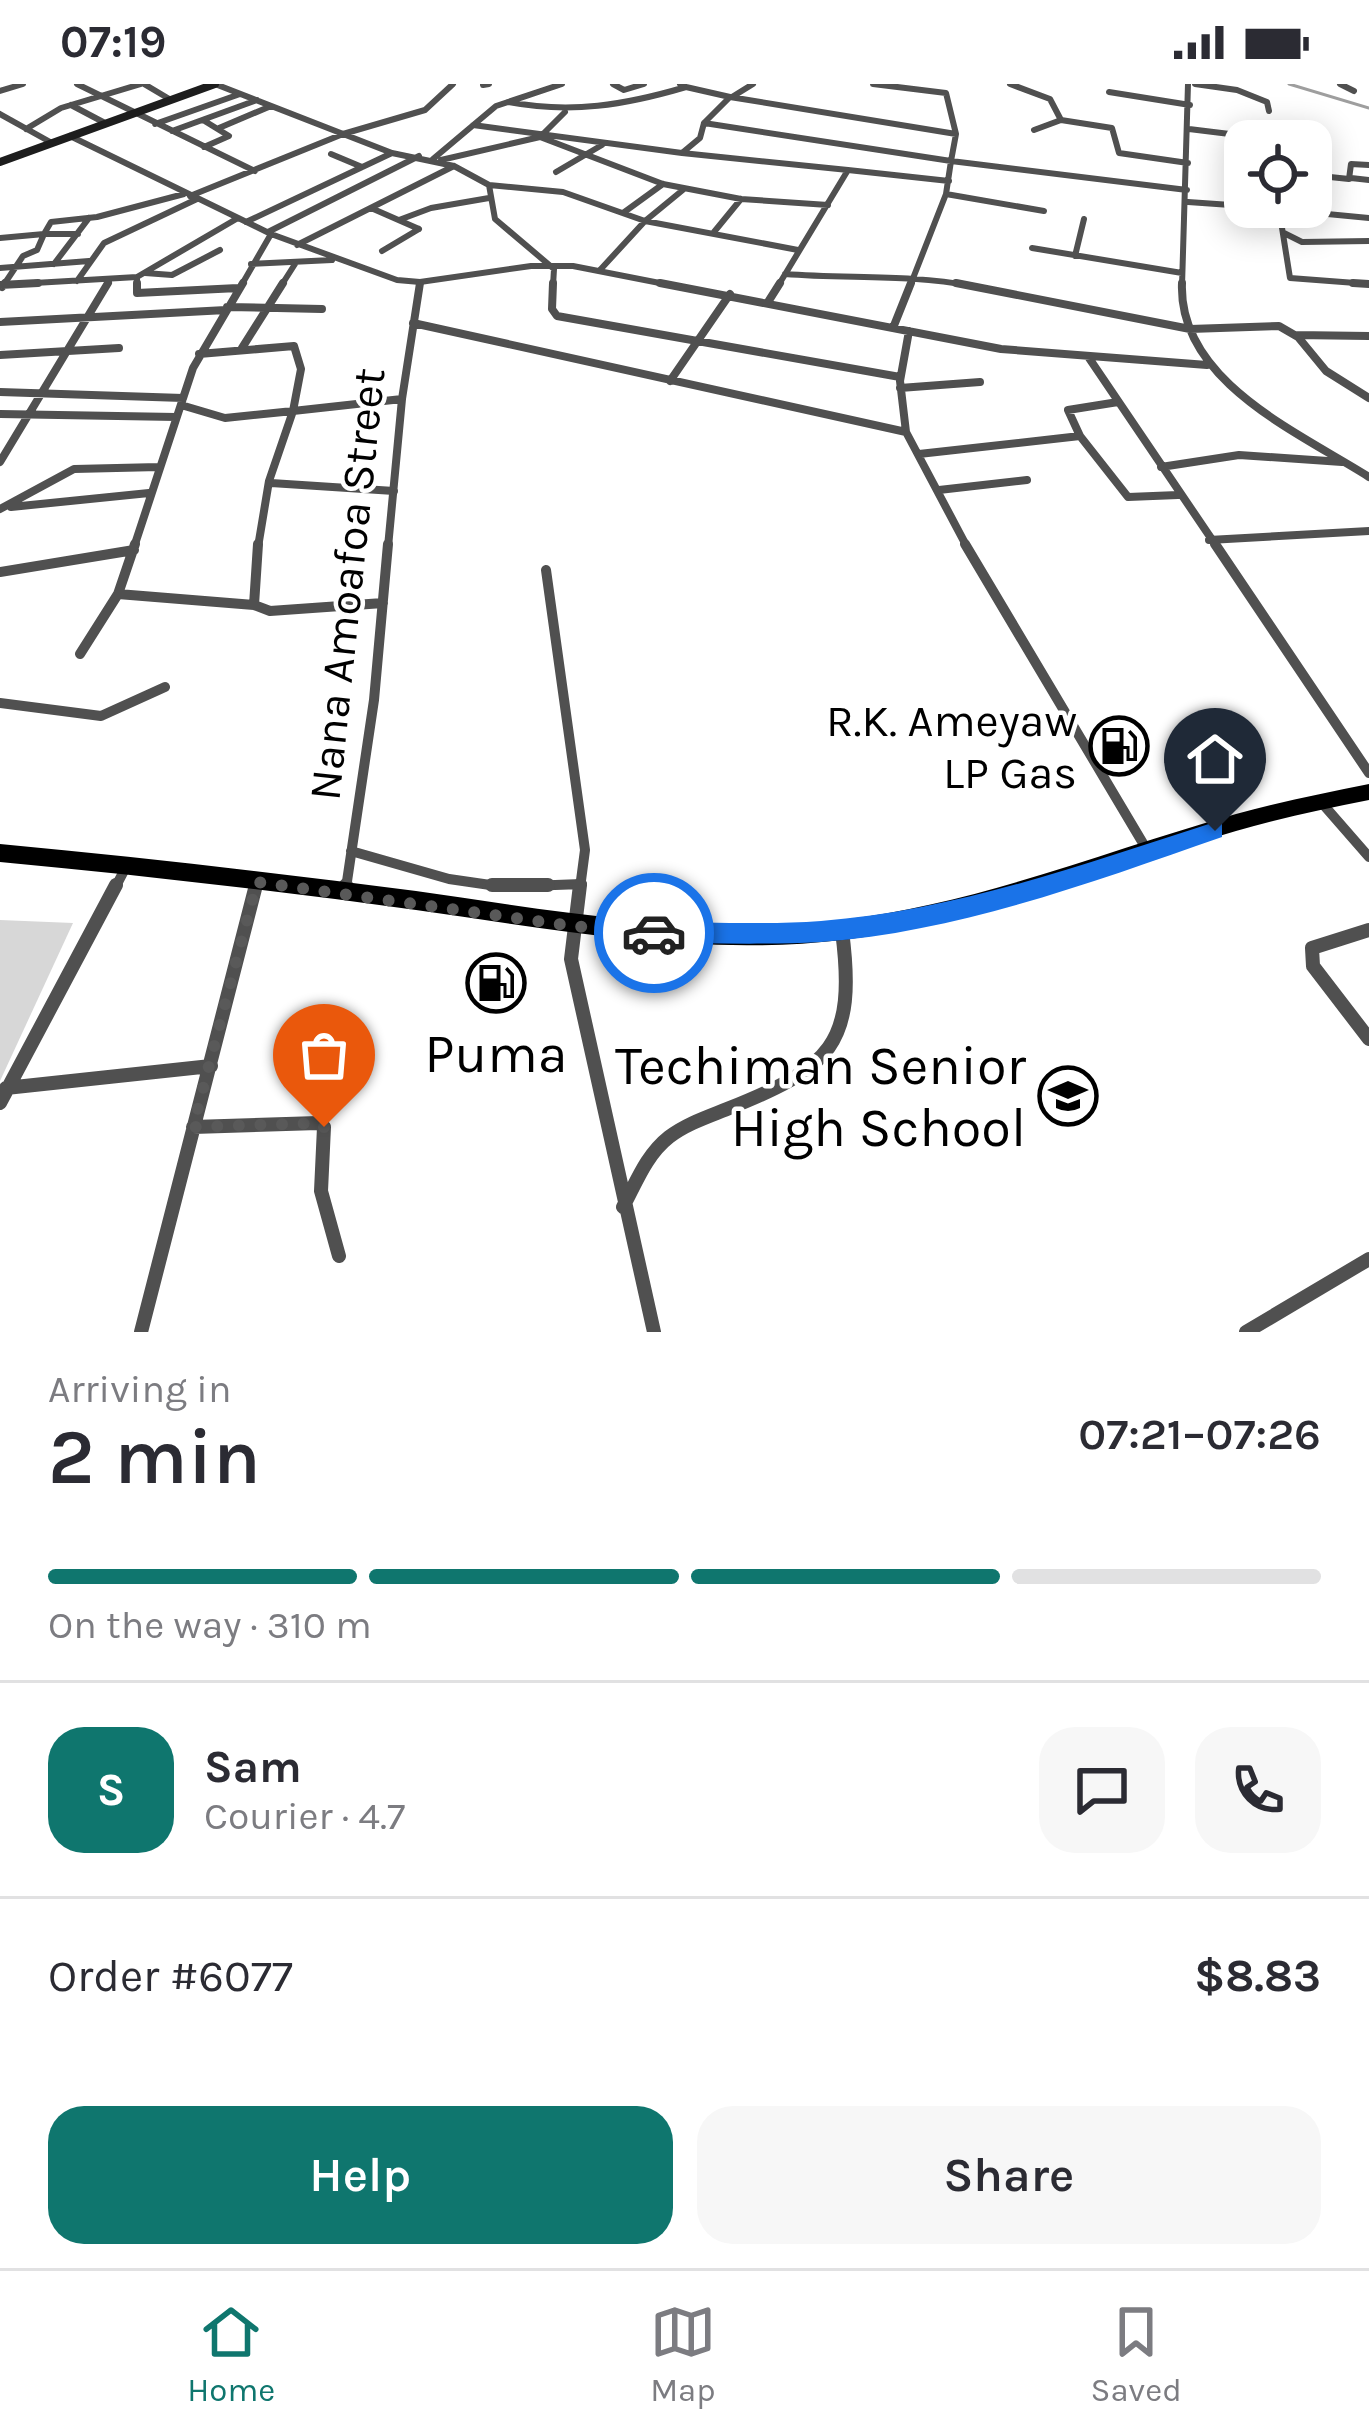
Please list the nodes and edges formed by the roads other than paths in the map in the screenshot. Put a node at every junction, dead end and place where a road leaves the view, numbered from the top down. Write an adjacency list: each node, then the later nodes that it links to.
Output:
1 (23, 84): 17 (street)
2 (77, 84): 22 (street)
3 (142, 84): 22 (street); 24 (street)
4 (215, 84): 21 (street); 24 (street)
5 (453, 84): 47 (street)
6 (562, 84): 27 (street)
7 (613, 84): 16 (street)
8 (644, 84): 16 (street)
9 (753, 84): 23 (street)
10 (873, 84): 20 (street)
11 (943, 84): 20 (street)
12 (1010, 84): 36 (street)
13 (1191, 84): 28 (street); 31 (street)
14 (1340, 84): 18 (street)
15 (682, 86): 23 (street); 26 (street)
16 (624, 90): 26 (street)
17 (0, 91)
18 (1354, 91)
19 (1109, 92): 28 (street)
20 (946, 93): 48 (street)
21 (240, 94): 25 (street); 38 (street)
22 (100, 95): 29 (street); 33 (street)
23 (731, 97): 39 (street); 48 (street)
24 (171, 100): 33 (street)
25 (257, 100): 30 (street); 35 (street)
26 (644, 100): 32 (street)
27 (508, 102): 32 (street); 40 (street)
28 (1190, 104): 43 (street)
29 (70, 105): 37 (street); 42 (street)
30 (271, 106): 41 (street); 47 (street)
31 (1270, 111)
32 (566, 112): 50 (street)
33 (133, 113): 37 (street); 38 (street)
34 (0, 114): 42 (street)
35 (203, 120): 41 (street); 45 (street)
36 (1061, 120): 44 (street); 62 (street)
37 (105, 123): 49 (street)
38 (154, 124): 45 (street)
39 (704, 124): 54 (street); 60 (street)
40 (473, 125): 50 (street); 59 (street)
41 (219, 128): 53 (street)
42 (26, 129): 51 (street)
43 (1189, 129): 46 (street); 62 (street)
44 (1034, 130)
45 (172, 131): 53 (street)
46 (1224, 133)
47 (343, 134): 55 (street); 67 (street)
48 (956, 134): 60 (street)
49 (70, 136): 51 (street); 78 (street)
50 (540, 137): 52 (street); 58 (street); 59 (street)
51 (52, 143): 61 (street)
52 (602, 145): 54 (street); 58 (street)
53 (204, 147): 67 (street)
54 (682, 152): 66 (street)
55 (392, 153): 57 (street); 65 (street)
56 (331, 154): 65 (street)
57 (419, 156): 59 (street); 96 (street)
58 (585, 157): 68 (street); 73 (street)
59 (435, 160): 64 (street)
60 (951, 160): 72 (street); 76 (street)
61 (0, 162)
62 (1188, 163): 76 (street)
63 (1369, 165): 70 (street)
64 (454, 166): 74 (street); 84 (street)
65 (362, 167): 91 (street)
66 (848, 170): 72 (street); 82 (street)
67 (255, 171): 78 (street)
68 (556, 172)
69 (1332, 177): 70 (street)
70 (1351, 178): 71 (street)
71 (1369, 180)
72 (949, 181): 77 (street)
73 (663, 184): 75 (street); 86 (street)
74 (489, 185): 79 (street); 86 (street)
75 (684, 189): 80 (street); 93 (street)
76 (1187, 190): 81 (street)
77 (946, 194): 85 (street); 123 (street)
78 (191, 196): 88 (street); 91 (street); 100 (street)
79 (490, 198): 92 (street); 116 (street)
80 (741, 199): 82 (street); 95 (street)
81 (1188, 202): 83 (street); 120 (street)
82 (828, 205): 108 (street)
83 (1224, 205)
84 (370, 208): 92 (street); 103 (street)
85 (1043, 211)
86 (623, 213): 93 (street)
87 (1332, 214): 89 (street)
88 (93, 218): 98 (street); 99 (street); 100 (street)
89 (1369, 218)
90 (1084, 219): 110 (street)
91 (242, 220): 96 (street); 122 (street)
92 (399, 220): 109 (street)
93 (645, 221): 95 (street); 119 (street)
94 (1283, 228): 97 (street)
95 (714, 232): 108 (street)
96 (270, 233): 103 (street); 114 (street)
97 (1284, 233): 102 (street); 127 (street)
98 (44, 234): 99 (street); 101 (street); 105 (street)
99 (78, 234): 106 (street)
100 (120, 234): 112 (street)
101 (0, 238)
102 (1369, 241)
103 (297, 244): 111 (street)
104 (1032, 248): 110 (street)
105 (38, 250): 106 (street); 117 (street)
106 (65, 250): 113 (street)
107 (220, 250): 122 (street)
108 (798, 250): 121 (street)
109 (382, 251)
110 (1075, 256): 120 (street)
111 (332, 260): 115 (street); 126 (street)
112 (89, 261): 113 (street); 125 (street)
113 (54, 264): 117 (street)
114 (251, 264): 115 (street); 129 (street)
115 (295, 264): 134 (street)
116 (549, 265): 119 (street); 126 (street); 145 (street)
117 (17, 266): 118 (street); 128 (street)
118 (0, 268)
119 (600, 270): 131 (street)
120 (1182, 273): 141 (street)
121 (785, 274): 123 (street); 132 (street)
122 (141, 275): 124 (street); 130 (street)
123 (917, 275): 140 (street); 141 (street)
124 (110, 279): 125 (street); 137 (street)
125 (77, 281): 128 (street)
126 (420, 282): 139 (street, Nana Amoafoa Street)
127 (1369, 284)
128 (1, 286)
129 (238, 288): 130 (street); 133 (street)
130 (148, 294): 136 (street)
131 (730, 294): 132 (street); 145 (street)
132 (769, 302): 140 (street)
133 (227, 308): 134 (street); 136 (street); 149 (street)
134 (266, 309): 135 (street); 147 (street)
135 (322, 309)
136 (138, 314): 137 (street)
137 (91, 318): 138 (street); 148 (street)
138 (0, 322)
139 (413, 323): 154 (street); 160 (street, Nana Amoafoa Street)
140 (893, 328): 142 (street)
141 (1190, 329): 143 (street); 152 (street)
142 (909, 332): 151 (street); 153 (street)
143 (1295, 335): 144 (street); 159 (street)
144 (1369, 337)
145 (695, 341): 153 (street); 154 (street)
146 (118, 348): 148 (street)
147 (242, 348): 149 (street); 163 (street)
148 (71, 350): 150 (street); 158 (street)
149 (199, 353): 161 (street)
150 (0, 355)
151 (1089, 358): 152 (street); 162 (street)
152 (1207, 365): 171 (street)
153 (900, 376): 156 (street)
154 (670, 381): 167 (street)
155 (980, 382): 156 (street)
156 (900, 388): 167 (street)
157 (0, 392): 158 (street)
158 (45, 394): 161 (street); 165 (street)
159 (1369, 398)
160 (402, 399): 163 (street); 178 (street, Nana Amoafoa Street)
161 (182, 401): 163 (street); 166 (street)
162 (1118, 402): 168 (street); 172 (street)
163 (293, 411): 176 (street)
164 (0, 413): 165 (street)
165 (29, 415): 166 (street); 170 (street)
166 (176, 417): 173 (street)
167 (906, 432): 169 (street)
168 (1080, 436): 169 (street); 180 (street)
169 (919, 454): 177 (street)
170 (0, 462)
171 (1345, 462): 172 (street); 174 (street)
172 (1161, 466): 180 (street)
173 (159, 467): 179 (street); 181 (street)
174 (1369, 477)
175 (1027, 480): 177 (street)
176 (272, 483): 178 (street); 189 (street)
177 (939, 490): 198 (street)
178 (394, 491): 188 (street, Nana Amoafoa Street)
179 (149, 493): 181 (street); 184 (street)
180 (1178, 495): 183 (street)
181 (4, 508)
182 (1369, 531): 183 (street)
183 (1209, 540): 193 (street)
184 (134, 550): 186 (street); 187 (street)
185 (547, 570): 202 (street)
186 (0, 572)
187 (118, 594): 189 (street); 190 (street)
188 (383, 603): 189 (street); 196 (street, Nana Amoafoa Street)
189 (254, 604)
190 (80, 654)
191 (166, 687): 192 (street)
192 (0, 703)
193 (1369, 773)
194 (1369, 792): 195 (highway)
195 (1321, 802): 198 (highway); 199 (street)
196 (351, 851): 202 (street); 203 (street, Nana Amoafoa Street)
197 (0, 853): 200 (highway)
198 (1149, 854): 205 (highway)
199 (1369, 857)
200 (127, 865): 201 (highway); 209 (street)
201 (257, 882): 203 (highway); 208 (street)
202 (582, 884): 204 (street)
203 (345, 894): 204 (highway)
204 (572, 926): 205 (highway); 211 (street)
205 (842, 930): 211 (street)
206 (1369, 930): 207 (street)
207 (1369, 1039)
208 (211, 1066): 209 (street); 210 (street)
209 (3, 1096)
210 (193, 1127): 212 (street); 214 (street)
211 (622, 1207): 215 (street)
212 (339, 1256)
213 (1369, 1259): 216 (street)
214 (141, 1332)
215 (654, 1332)
216 (1246, 1332)

